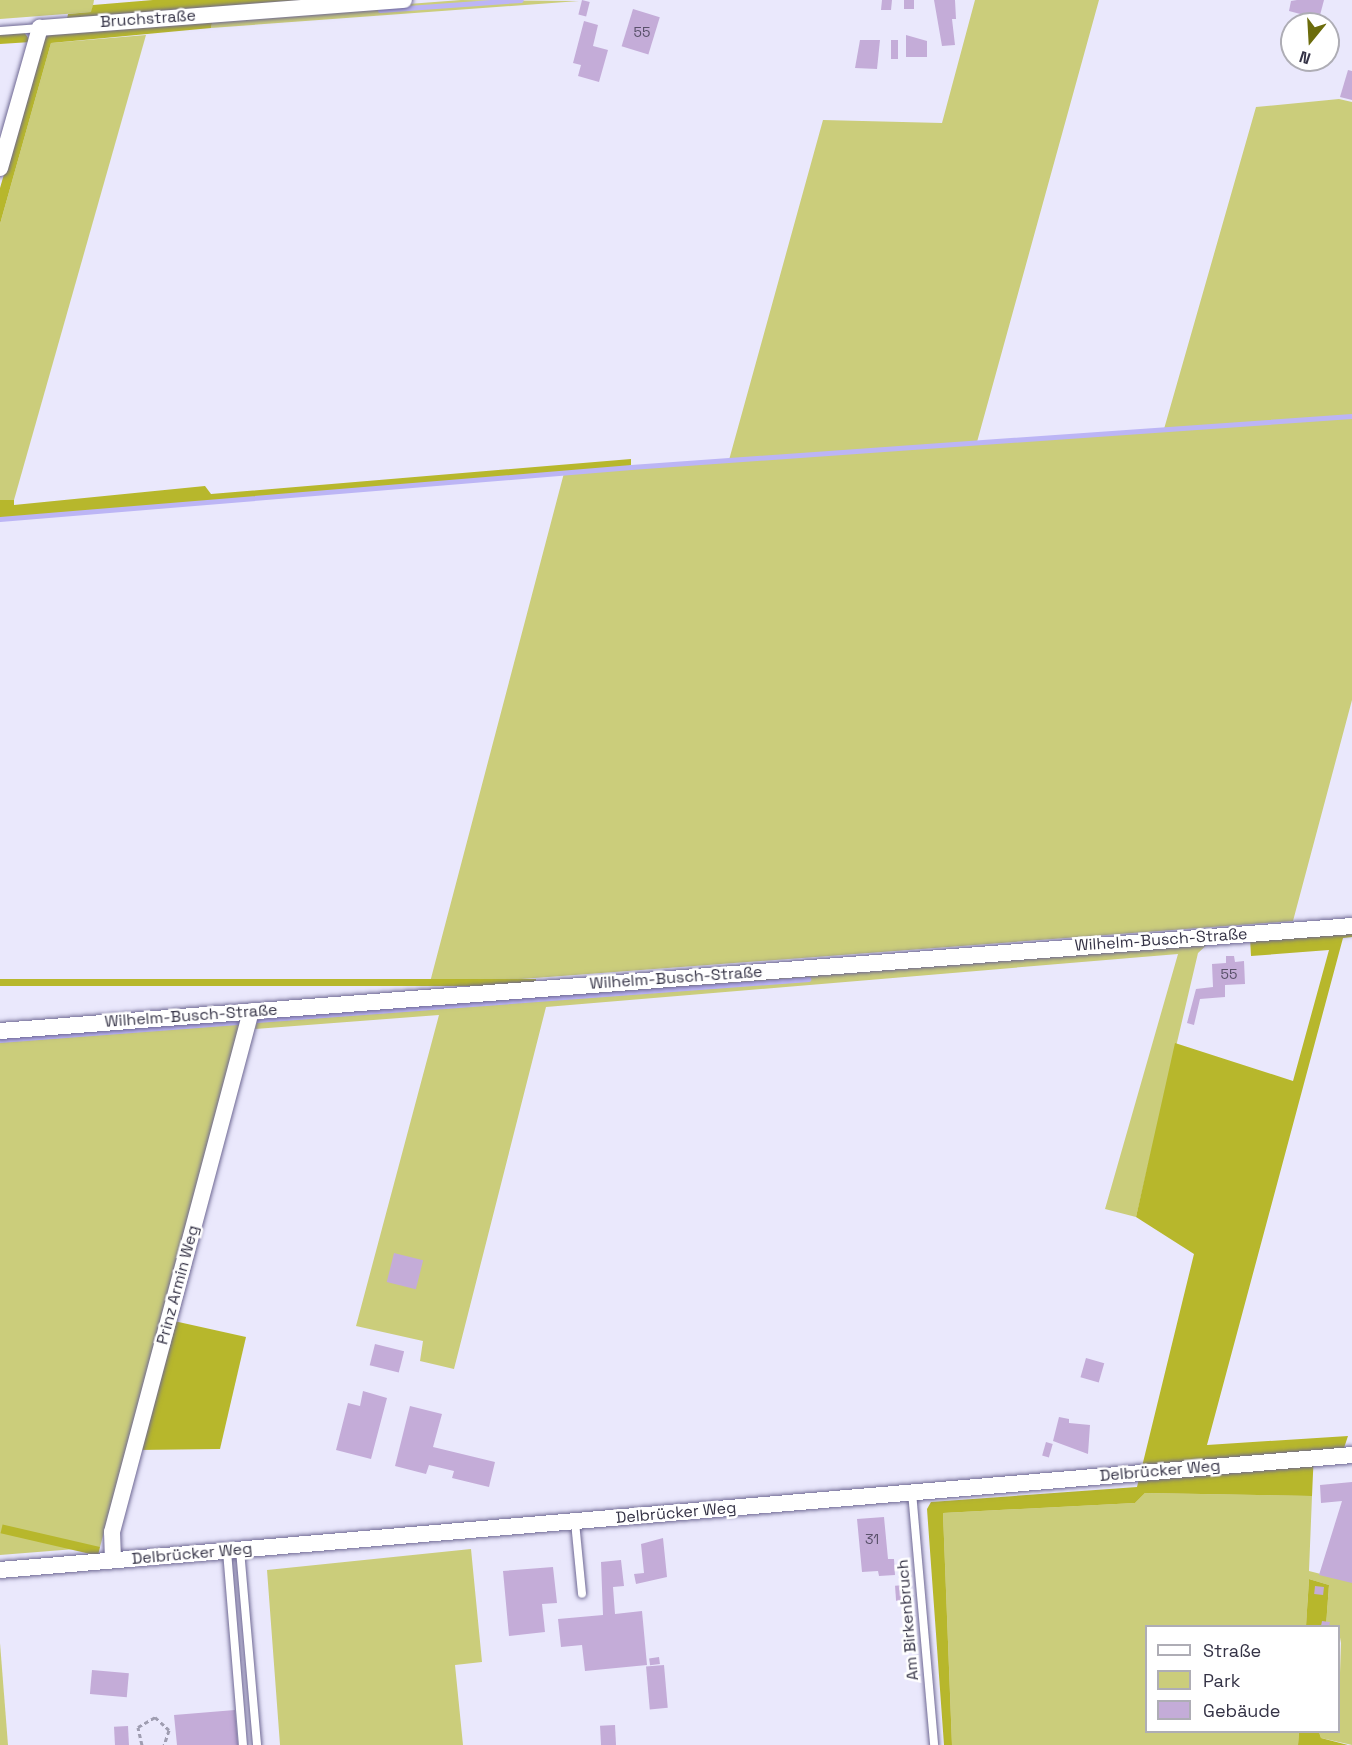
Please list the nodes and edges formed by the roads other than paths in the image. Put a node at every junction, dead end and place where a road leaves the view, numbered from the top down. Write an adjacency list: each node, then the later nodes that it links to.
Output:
1 (404, 0): 2 (street, Bruchstraße)
2 (40, 28): 3 (lane, Bruchstraße); 4 (street)
3 (0, 30)
4 (0, 168)
5 (1352, 926): 6 (street, Wilhelm-Busch-Straße)
6 (251, 1011): 7 (street, Wilhelm-Busch-Straße); 12 (street, Prinz Armin Weg)
7 (0, 1031)
8 (1352, 1455): 9 (street, Delbrücker Weg)
9 (912, 1492): 10 (street, Delbrücker Weg); 17 (lane, Am Birkenbruch)
10 (575, 1522): 11 (street, Delbrücker Weg); 14 (lane)
11 (234, 1550): 12 (street, Delbrücker Weg); 15 (lane); 16 (lane)
12 (113, 1560): 13 (street, Delbrücker Weg)
13 (0, 1570)
14 (582, 1594)
15 (243, 1745)
16 (258, 1745)
17 (934, 1745)

